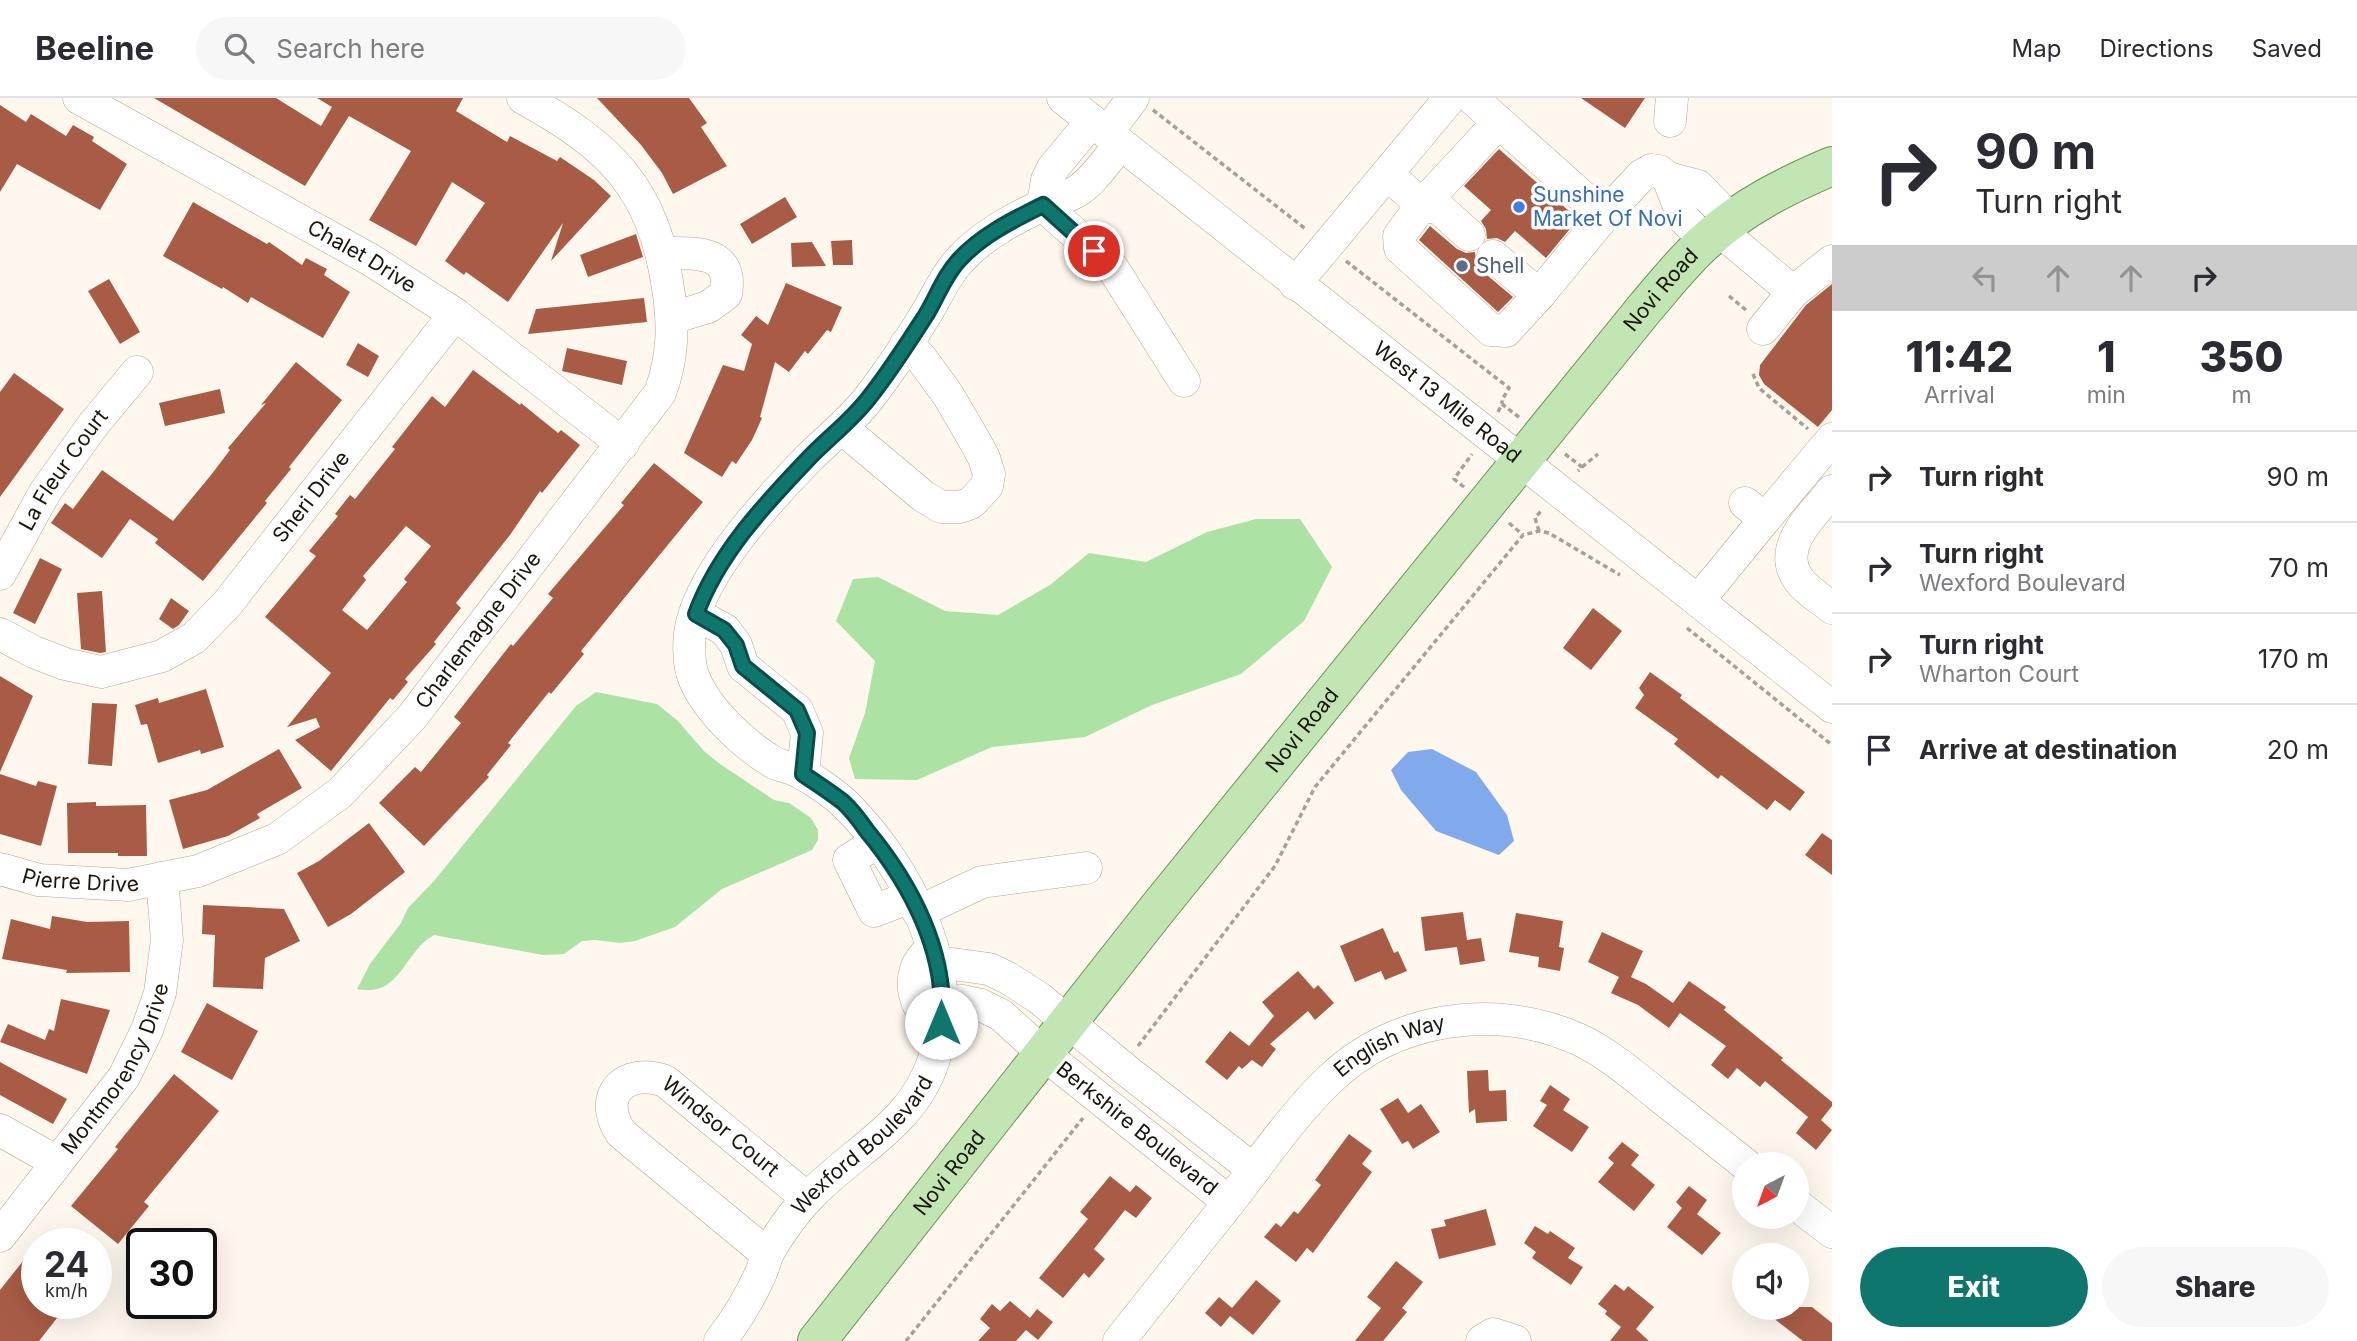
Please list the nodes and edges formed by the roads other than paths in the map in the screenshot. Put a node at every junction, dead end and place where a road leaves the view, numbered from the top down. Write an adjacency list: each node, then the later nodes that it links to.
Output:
1 (79, 98): 22 (street, Chalet Drive)
2 (523, 98): 18 (street, Charlemagne Drive)
3 (1063, 98): 8 (street, West 13 Mile Road)
4 (1133, 98): 8 (street, Wexford Boulevard)
5 (1450, 98): 10 (street)
6 (1472, 98): 7 (street)
7 (1499, 122): 12 (street); 13 (street)
8 (1107, 133): 11 (street, Wexford Boulevard); 19 (street, West 13 Mile Road)
9 (1832, 166): 14 (main road, Novi Road)
10 (1387, 174): 12 (street); 19 (street)
11 (1043, 205): 25 (street, Wexford Boulevard); 27 (street)
12 (1422, 205): 15 (street); 21 (street)
13 (1604, 216): 14 (street); 21 (street)
14 (1719, 230): 20 (street); 31 (main road, Novi Road)
15 (1469, 235)
16 (1493, 256): 21 (street)
17 (1832, 261): 20 (street)
18 (664, 267): 23 (street, Charlemagne Drive); 23 (street)
19 (1295, 284): 31 (street, West 13 Mile Road)
20 (1793, 292): 24 (street)
21 (1539, 295)
22 (455, 314): 30 (street, Chalet Drive); 37 (street, Sheri Drive)
23 (672, 318): 30 (street, Charlemagne Drive)
24 (1763, 329)
25 (906, 344): 28 (street, Wexford Boulevard); 28 (street)
26 (137, 372): 33 (street, La Fleur Court)
27 (1184, 381)
28 (843, 429): 36 (street, Wexford Boulevard)
29 (1822, 435): 35 (street)
30 (622, 444): 42 (street, Charlemagne Drive)
31 (1520, 461): 35 (street, West 13 Mile Road); 46 (main road, Novi Road)
32 (1832, 491): 34 (street)
33 (0, 574)
34 (1832, 608)
35 (1690, 613): 38 (street, West 13 Mile Road)
36 (696, 614): 39 (street); 39 (street, Wexford Boulevard)
37 (0, 634)
38 (1832, 707)
39 (803, 774): 43 (street, Wexford Boulevard)
40 (1086, 867): 43 (street)
41 (0, 869): 42 (street, Pierre Drive)
42 (162, 878): 50 (street, Montmorency Drive)
43 (914, 904): 44 (street, Wexford Boulevard)
44 (935, 954): 45 (street, Wexford Boulevard); 46 (street, Berkshire Boulevard)
45 (941, 1017): 47 (street, Berkshire Boulevard); 52 (street, Wexford Boulevard)
46 (1070, 1021): 47 (main road, Novi Road); 51 (street, Berkshire Boulevard)
47 (1044, 1054): 53 (street, Berkshire Boulevard); 59 (main road, Novi Road)
48 (0, 1130): 50 (street)
49 (1732, 1154): 51 (street, English Way)
50 (57, 1162): 56 (street, Montmorency Drive)
51 (1254, 1170): 53 (street, English Way)
52 (807, 1198): 57 (street, Wexford Boulevard); 57 (street, Windsor Court)
53 (1229, 1202): 60 (street, English Way)
54 (1810, 1215): 55 (street)
55 (1832, 1232)
56 (0, 1236)
57 (767, 1254): 58 (street, Wexford Boulevard)
58 (720, 1341)
59 (817, 1341)
60 (1119, 1341)
61 (1482, 1341): 62 (street)
62 (1516, 1341)

